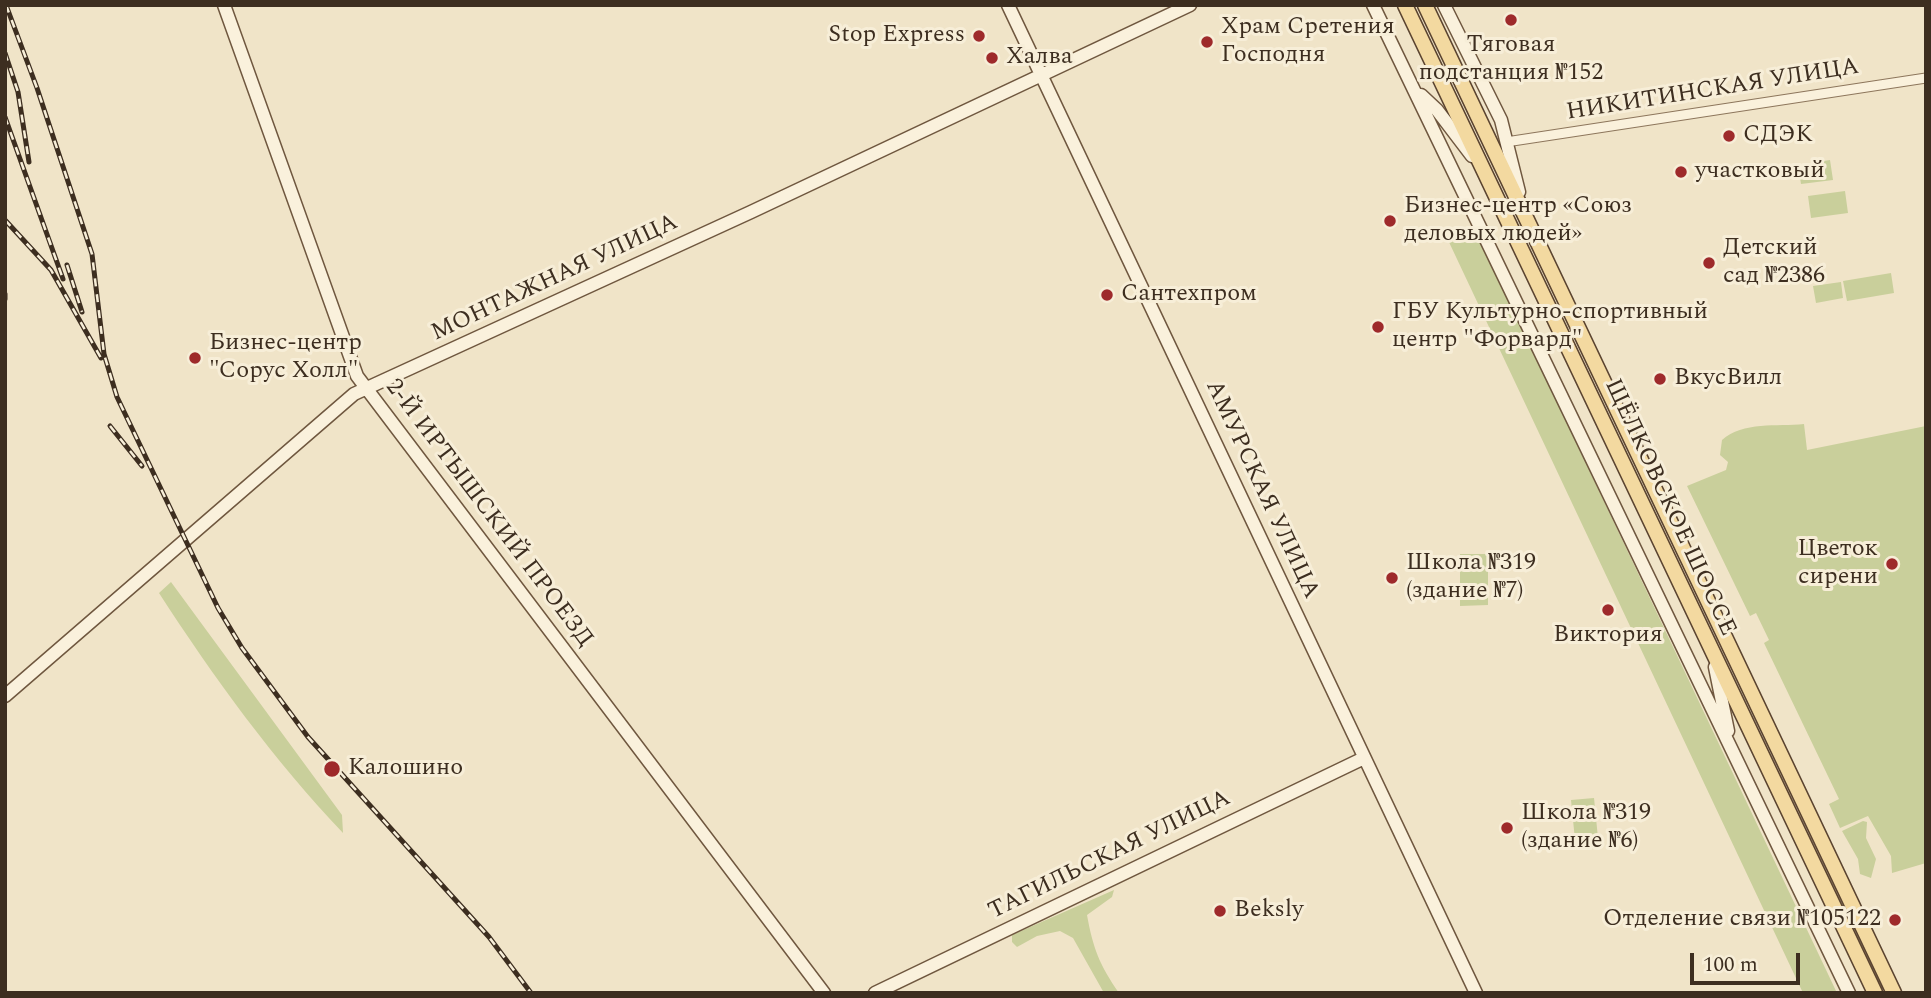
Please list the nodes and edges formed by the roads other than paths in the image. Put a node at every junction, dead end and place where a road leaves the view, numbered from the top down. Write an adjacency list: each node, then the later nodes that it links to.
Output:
1 (224, 5): 14 (street, 2-Й ИРТЫШСКИЙ ПРОЕЗД)
2 (1008, 5): 8 (street, АМУРСКАЯ УЛИЦА)
3 (1190, 5): 8 (street, МОНТАЖНАЯ УЛИЦА)
4 (1373, 5): 10 (street)
5 (1405, 5): 12 (main road, ЩЁЛКОВСКОЕ ШОССЕ)
6 (1425, 5): 13 (main road, ЩЁЛКОВСКОЕ ШОССЕ)
7 (1444, 5): 11 (street)
8 (1042, 75): 14 (street, МОНТАЖНАЯ УЛИЦА); 18 (street, АМУРСКАЯ УЛИЦА)
9 (1926, 78): 11 (street, НИКИТИНСКАЯ УЛИЦА)
10 (1415, 90): 12 (street); 17 (street)
11 (1506, 142): 13 (street)
12 (1482, 168): 15 (main road, ЩЁЛКОВСКОЕ ШОССЕ)
13 (1530, 225): 24 (main road, ЩЁЛКОВСКОЕ ШОССЕ)
14 (366, 387): 16 (street, МОНТАЖНАЯ УЛИЦА); 19 (street, 2-Й ИРТЫШСКИЙ ПРОЕЗД)
15 (1709, 647): 17 (street); 23 (main road, ЩЁЛКОВСКОЕ ШОССЕ)
16 (5, 696)
17 (1735, 755): 22 (street)
18 (1364, 758): 20 (street, ТАГИЛЬСКАЯ УЛИЦА); 21 (street, АМУРСКАЯ УЛИЦА)
19 (824, 993)
20 (875, 993)
21 (1476, 993)
22 (1849, 993)
23 (1875, 993)
24 (1894, 993)

